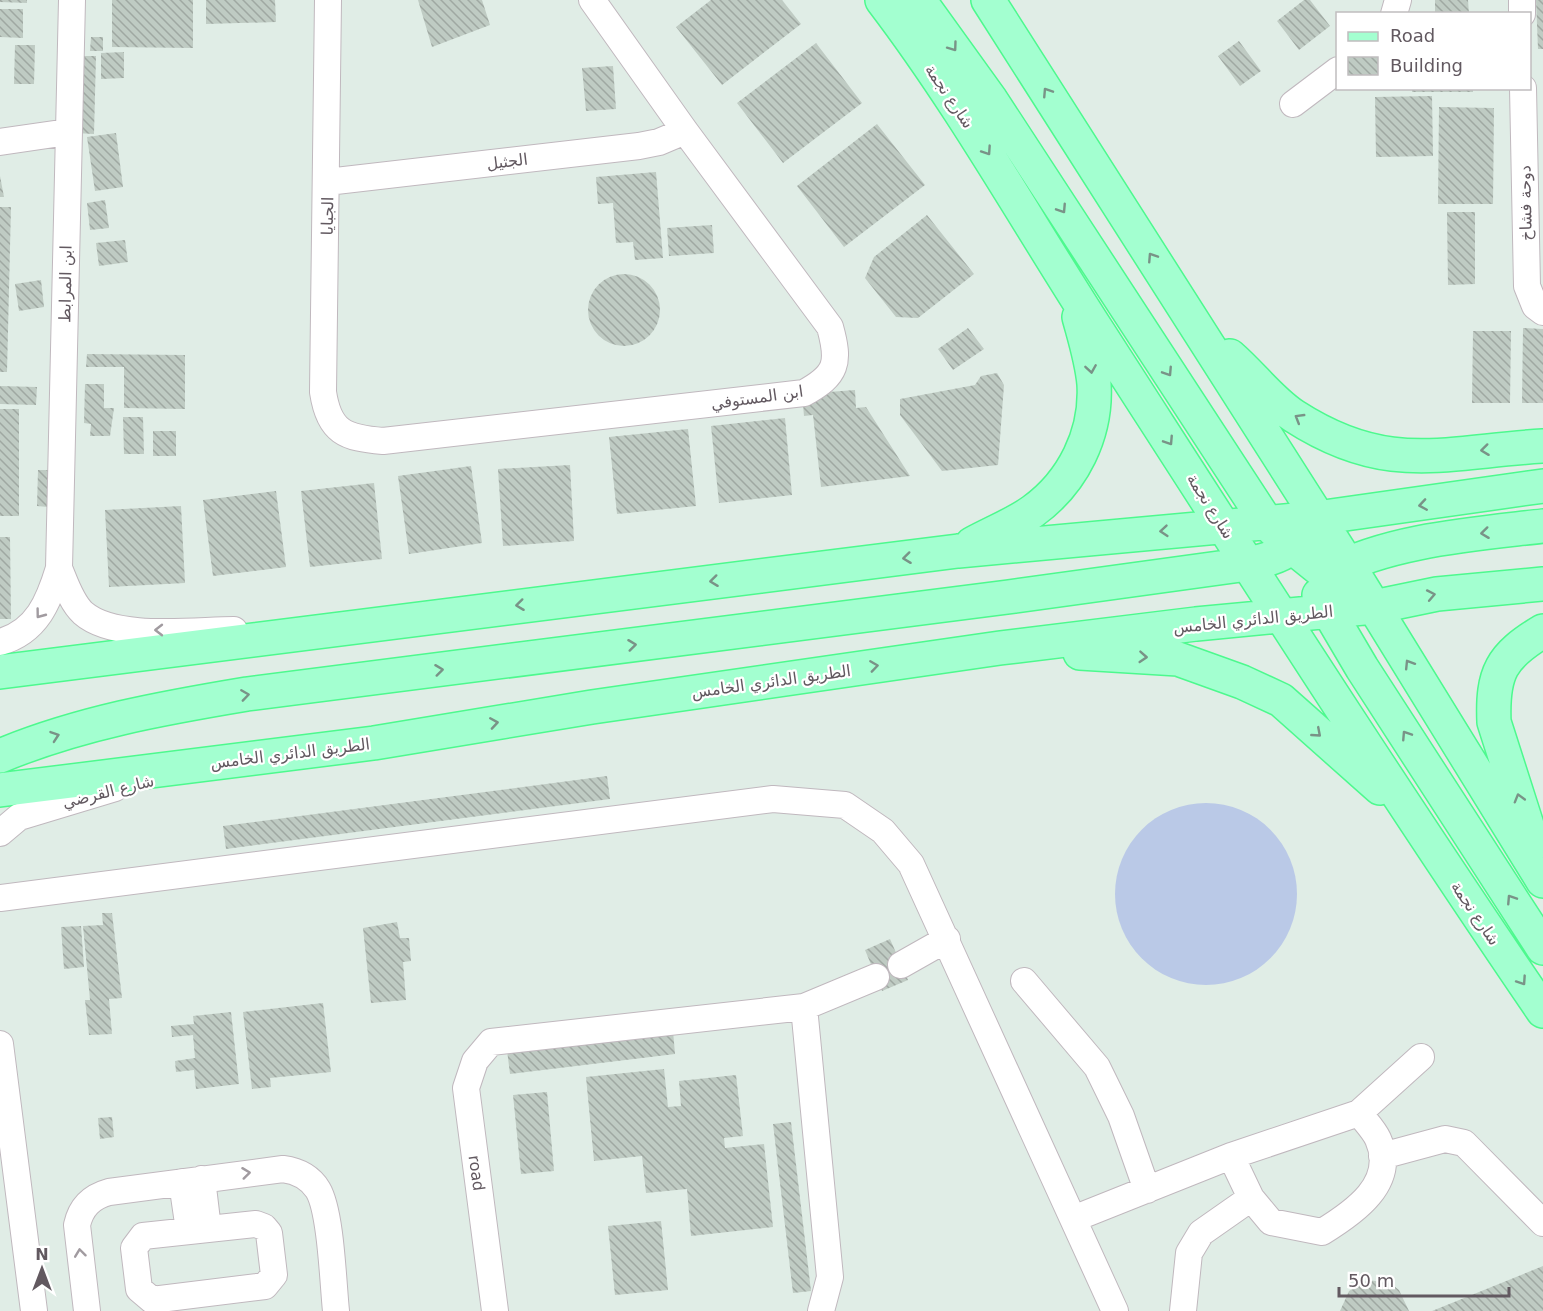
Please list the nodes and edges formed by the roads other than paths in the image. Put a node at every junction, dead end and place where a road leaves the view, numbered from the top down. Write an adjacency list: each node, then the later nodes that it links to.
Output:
1 (72, 0): 11 (street, ابن المرابط)
2 (328, 0): 13 (street, الجبايا)
3 (592, 0): 10 (street, ابن المستوفي)
4 (882, 0): 14 (main road, شارع نجمة, one-way to 14)
5 (919, 0): 21 (main road, one-way to 21)
6 (988, 0): 16 (main road, one-way to 6)
7 (1336, 72): 9 (street)
8 (1523, 90): 15 (street, دوحة فشاخ)
9 (1293, 104)
10 (685, 131): 13 (street, الجثيل); 17 (street, ابن المستوفي)
11 (68, 132): 12 (street); 26 (street, ابن المرابط)
12 (0, 142)
13 (327, 182): 17 (street, الجبايا)
14 (1073, 292): 22 (main road, شارع نجمة, one-way to 22); 24 (main road, one-way to 24)
15 (1543, 312)
16 (1198, 327): 18 (main road, one-way to 16); 20 (main road)
17 (337, 429)
18 (1543, 446)
19 (1543, 486): 20 (main road, one-way to 20)
20 (1317, 518): 21 (main road); 25 (main road); 27 (main road)
21 (1267, 523): 22 (main road); 25 (main road)
22 (1222, 526): 24 (main road, one-way to 24); 25 (main road, شارع نجمة)
23 (1543, 526): 27 (main road, الطريق الدائري الخامس, one-way to 27)
24 (958, 551): 31 (main road, one-way to 31)
25 (1272, 557): 27 (main road); 30 (main road, شارع نجمة); 36 (main road, one-way to 25)
26 (59, 568): 31 (street, ابن المرابط, one-way to 26); 33 (street, ابن المرابط, one-way to 33)
27 (1328, 584): 29 (main road); 30 (main road, الطريق الدائري الخامس); 44 (main road, one-way to 27)
28 (1543, 584): 29 (main road, one-way to 28)
29 (1374, 607): 41 (main road, one-way to 29)
30 (1284, 617): 34 (main road, الطريق الدائري الخامس); 39 (main road, شارع نجمة)
31 (323, 630): 35 (main road)
32 (1543, 631): 41 (main road, one-way to 32)
33 (0, 642)
34 (1000, 648): 37 (main road, الطريق الدائري الخامس, one-way to 34); 39 (main road, one-way to 39)
35 (0, 672)
36 (0, 756)
37 (223, 762): 38 (main road, الطريق الدائري الخامس); 40 (street, شارع القرضي)
38 (0, 790)
39 (1413, 816): 49 (main road, شارع نجمة, one-way to 49)
40 (0, 833)
41 (1541, 878)
42 (0, 898): 43 (street)
43 (947, 939): 45 (street); 58 (street)
44 (1543, 948)
45 (901, 965)
46 (876, 977): 48 (street)
47 (1024, 981): 56 (street)
48 (804, 1007): 64 (street, road); 65 (street)
49 (1543, 1011)
50 (0, 1044): 61 (street)
51 (1421, 1057): 52 (street)
52 (1359, 1113): 53 (street); 54 (street)
53 (1231, 1156): 56 (street); 57 (street)
54 (1382, 1156): 57 (street); 59 (street)
55 (192, 1181): 60 (street); 62 (street, one-way to 55); 63 (street, one-way to 63)
56 (1147, 1190): 58 (street)
57 (1251, 1198): 67 (street)
58 (1073, 1219): 66 (street)
59 (1543, 1223)
60 (199, 1229): 60 (street)
61 (34, 1311)
62 (87, 1311)
63 (336, 1311)
64 (495, 1311)
65 (821, 1311)
66 (1114, 1311)
67 (1183, 1311)

